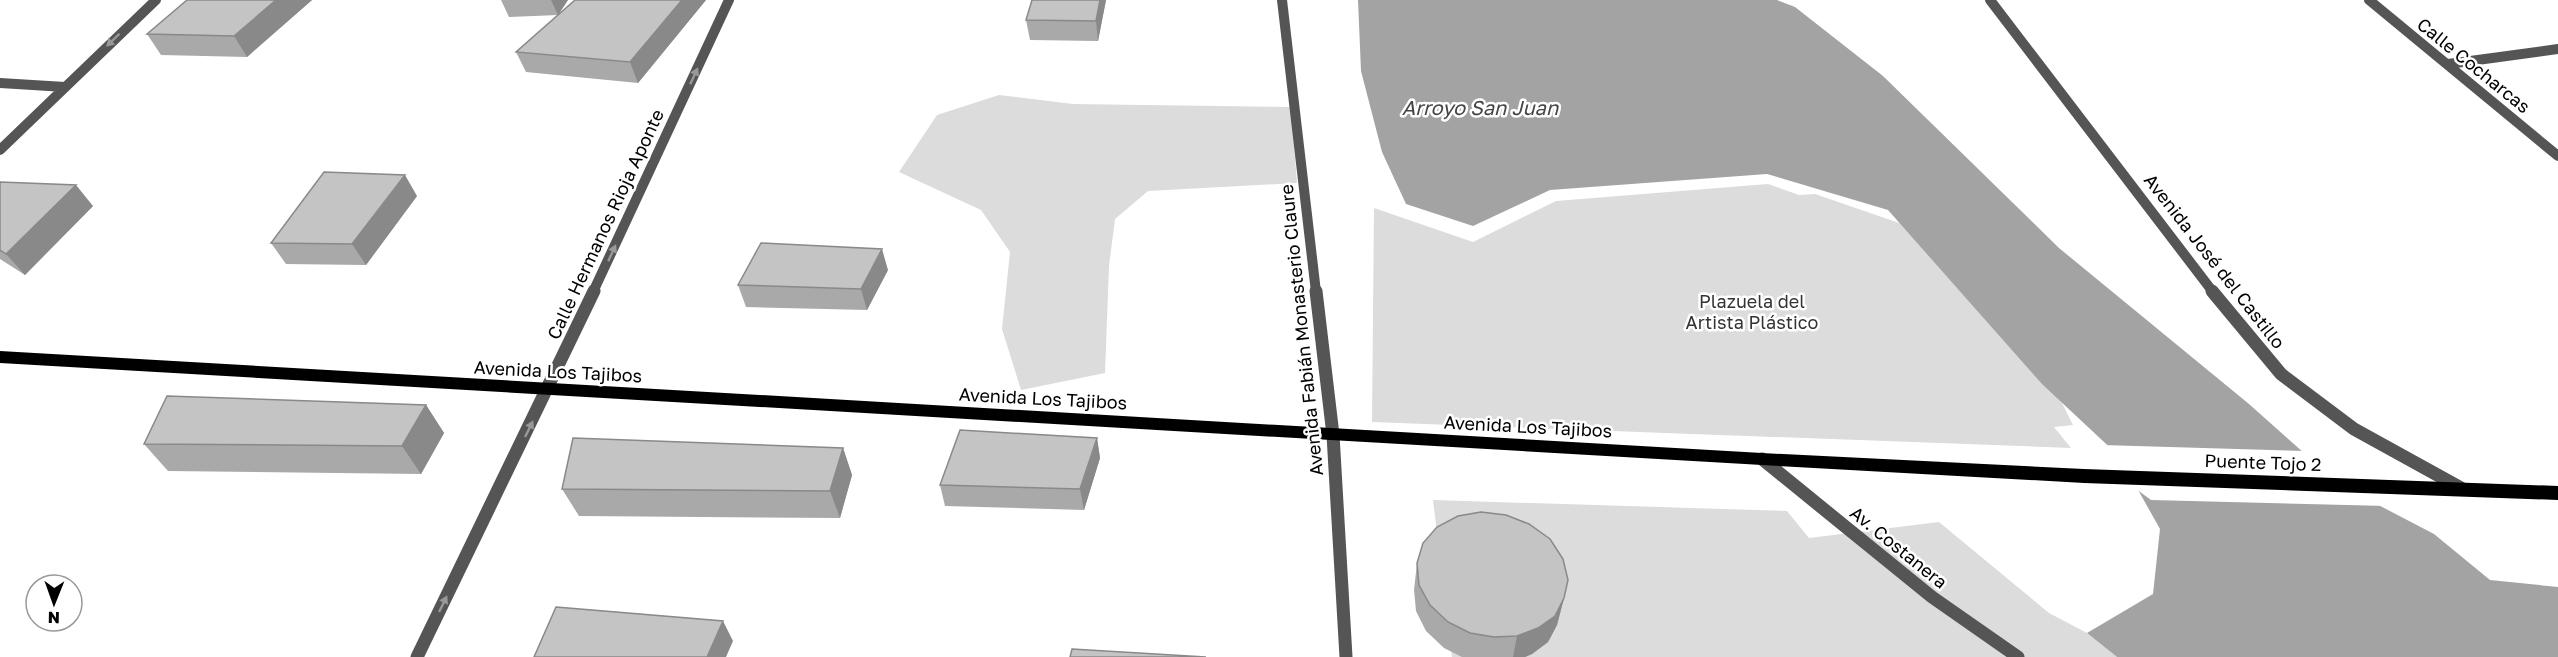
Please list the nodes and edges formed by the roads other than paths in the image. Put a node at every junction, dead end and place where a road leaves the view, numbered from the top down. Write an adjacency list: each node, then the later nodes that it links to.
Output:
1 (156, 0): 9 (street, one-way to 9)
2 (729, 0): 13 (street, Calle Hermanos Rioja Aponte, one-way to 2)
3 (1282, 0): 14 (street, Avenida Fabián Monasterio Claure)
4 (1990, 0): 17 (street, Avenida José del Castillo)
5 (2369, 0): 7 (street, Calle Cocharcas)
6 (2558, 49): 7 (street)
7 (2448, 64): 11 (street, Calle Cocharcas)
8 (0, 83): 9 (street)
9 (65, 87): 10 (street)
10 (0, 150)
11 (2558, 156)
12 (0, 357): 13 (main road, Avenida Los Tajibos)
13 (548, 390): 14 (main road, Avenida Los Tajibos); 19 (street, Calle Hermanos Rioja Aponte, one-way to 13)
14 (1333, 435): 15 (main road, Avenida Los Tajibos); 20 (street, Avenida Fabián Monasterio Claure)
15 (1762, 459): 16 (main road, Avenida Los Tajibos); 21 (street, Av. Costanera)
16 (2084, 476): 17 (main road, Puente Tojo 2)
17 (2461, 488): 18 (main road, Puente Tojo 2)
18 (2558, 493)
19 (417, 657)
20 (1346, 657)
21 (2018, 657)

